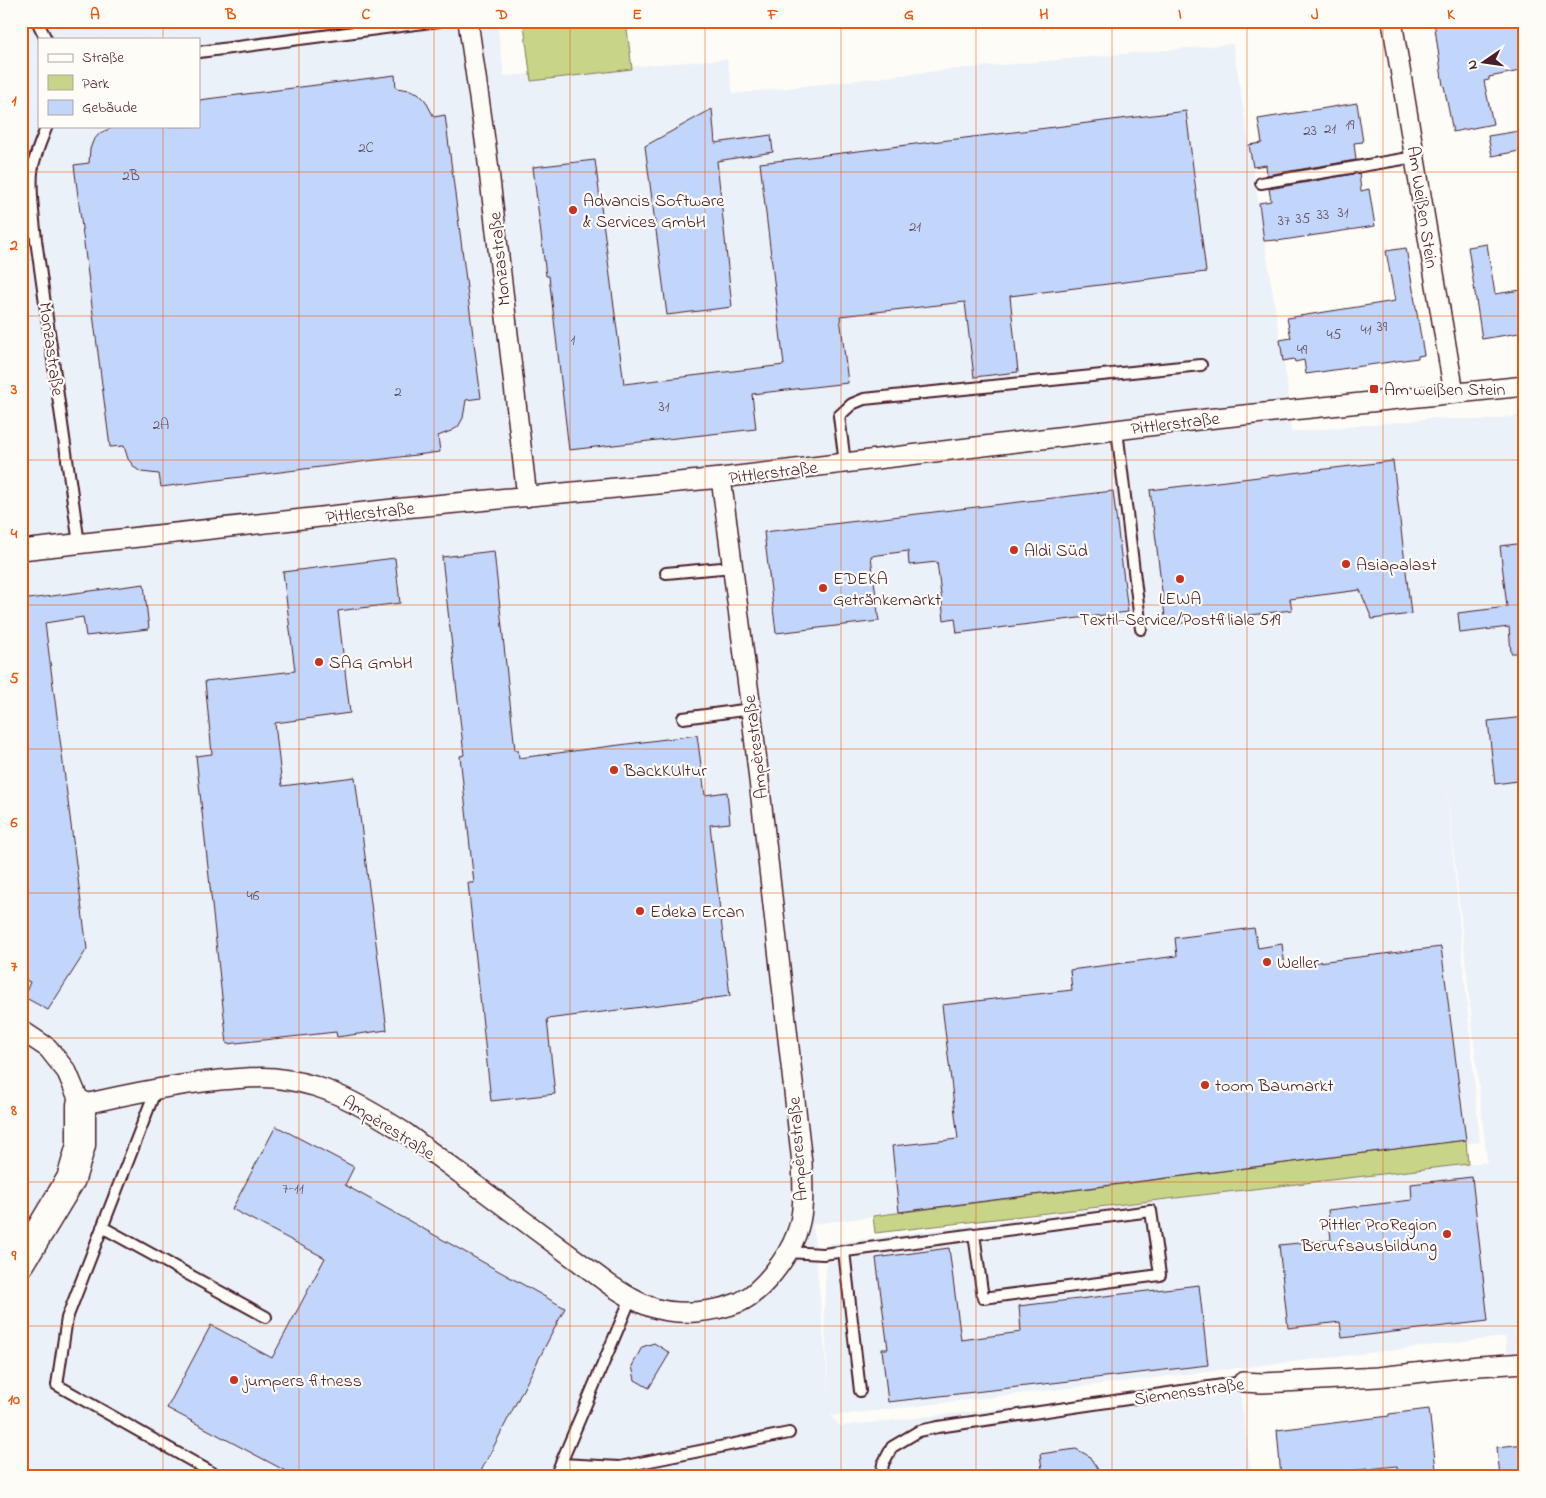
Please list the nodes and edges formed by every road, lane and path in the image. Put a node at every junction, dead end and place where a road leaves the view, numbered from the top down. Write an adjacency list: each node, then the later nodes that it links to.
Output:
1 (37, 21): 5 (lane)
2 (439, 21): 6 (lane)
3 (468, 21): 16 (street, Monzastraße)
4 (1392, 21): 8 (street, Am Weißen Stein)
5 (46, 38)
6 (200, 52)
7 (45, 128): 17 (lane, Monzastraße)
8 (1415, 157): 9 (lane); 12 (street, Am Weißen Stein)
9 (1261, 183)
10 (1201, 365): 14 (lane)
11 (1525, 386): 12 (street, Pittlerstraße)
12 (1454, 393): 13 (street, Pittlerstraße)
13 (1117, 430): 14 (street, Pittlerstraße); 21 (lane)
14 (845, 463): 15 (street, Pittlerstraße)
15 (721, 478): 16 (street, Pittlerstraße); 19 (street, Ampèrestraße)
16 (527, 497): 17 (street, Pittlerstraße)
17 (79, 544): 18 (street, Pittlerstraße)
18 (21, 550)
19 (733, 567): 20 (lane); 22 (street, Ampèrestraße)
20 (666, 572)
21 (1141, 629)
22 (751, 709): 23 (lane); 30 (street, Ampèrestraße)
23 (683, 718)
24 (21, 1030): 26 (street)
25 (156, 1089): 26 (street, Ampèrestraße); 27 (lane); 32 (street, Ampèrestraße)
26 (81, 1105): 31 (main road)
27 (102, 1227): 33 (lane); 39 (lane)
28 (974, 1234): 28 (lane); 29 (lane)
29 (844, 1251): 30 (lane); 36 (lane)
30 (787, 1252): 32 (street, Ampèrestraße)
31 (21, 1262)
32 (631, 1298): 38 (lane)
33 (266, 1317)
34 (1525, 1363): 35 (street, Siemensstraße)
35 (1244, 1382): 41 (lane, Siemensstraße)
36 (860, 1391)
37 (789, 1434): 38 (lane)
38 (561, 1464): 40 (lane)
39 (220, 1477)
40 (556, 1477)
41 (881, 1477)

